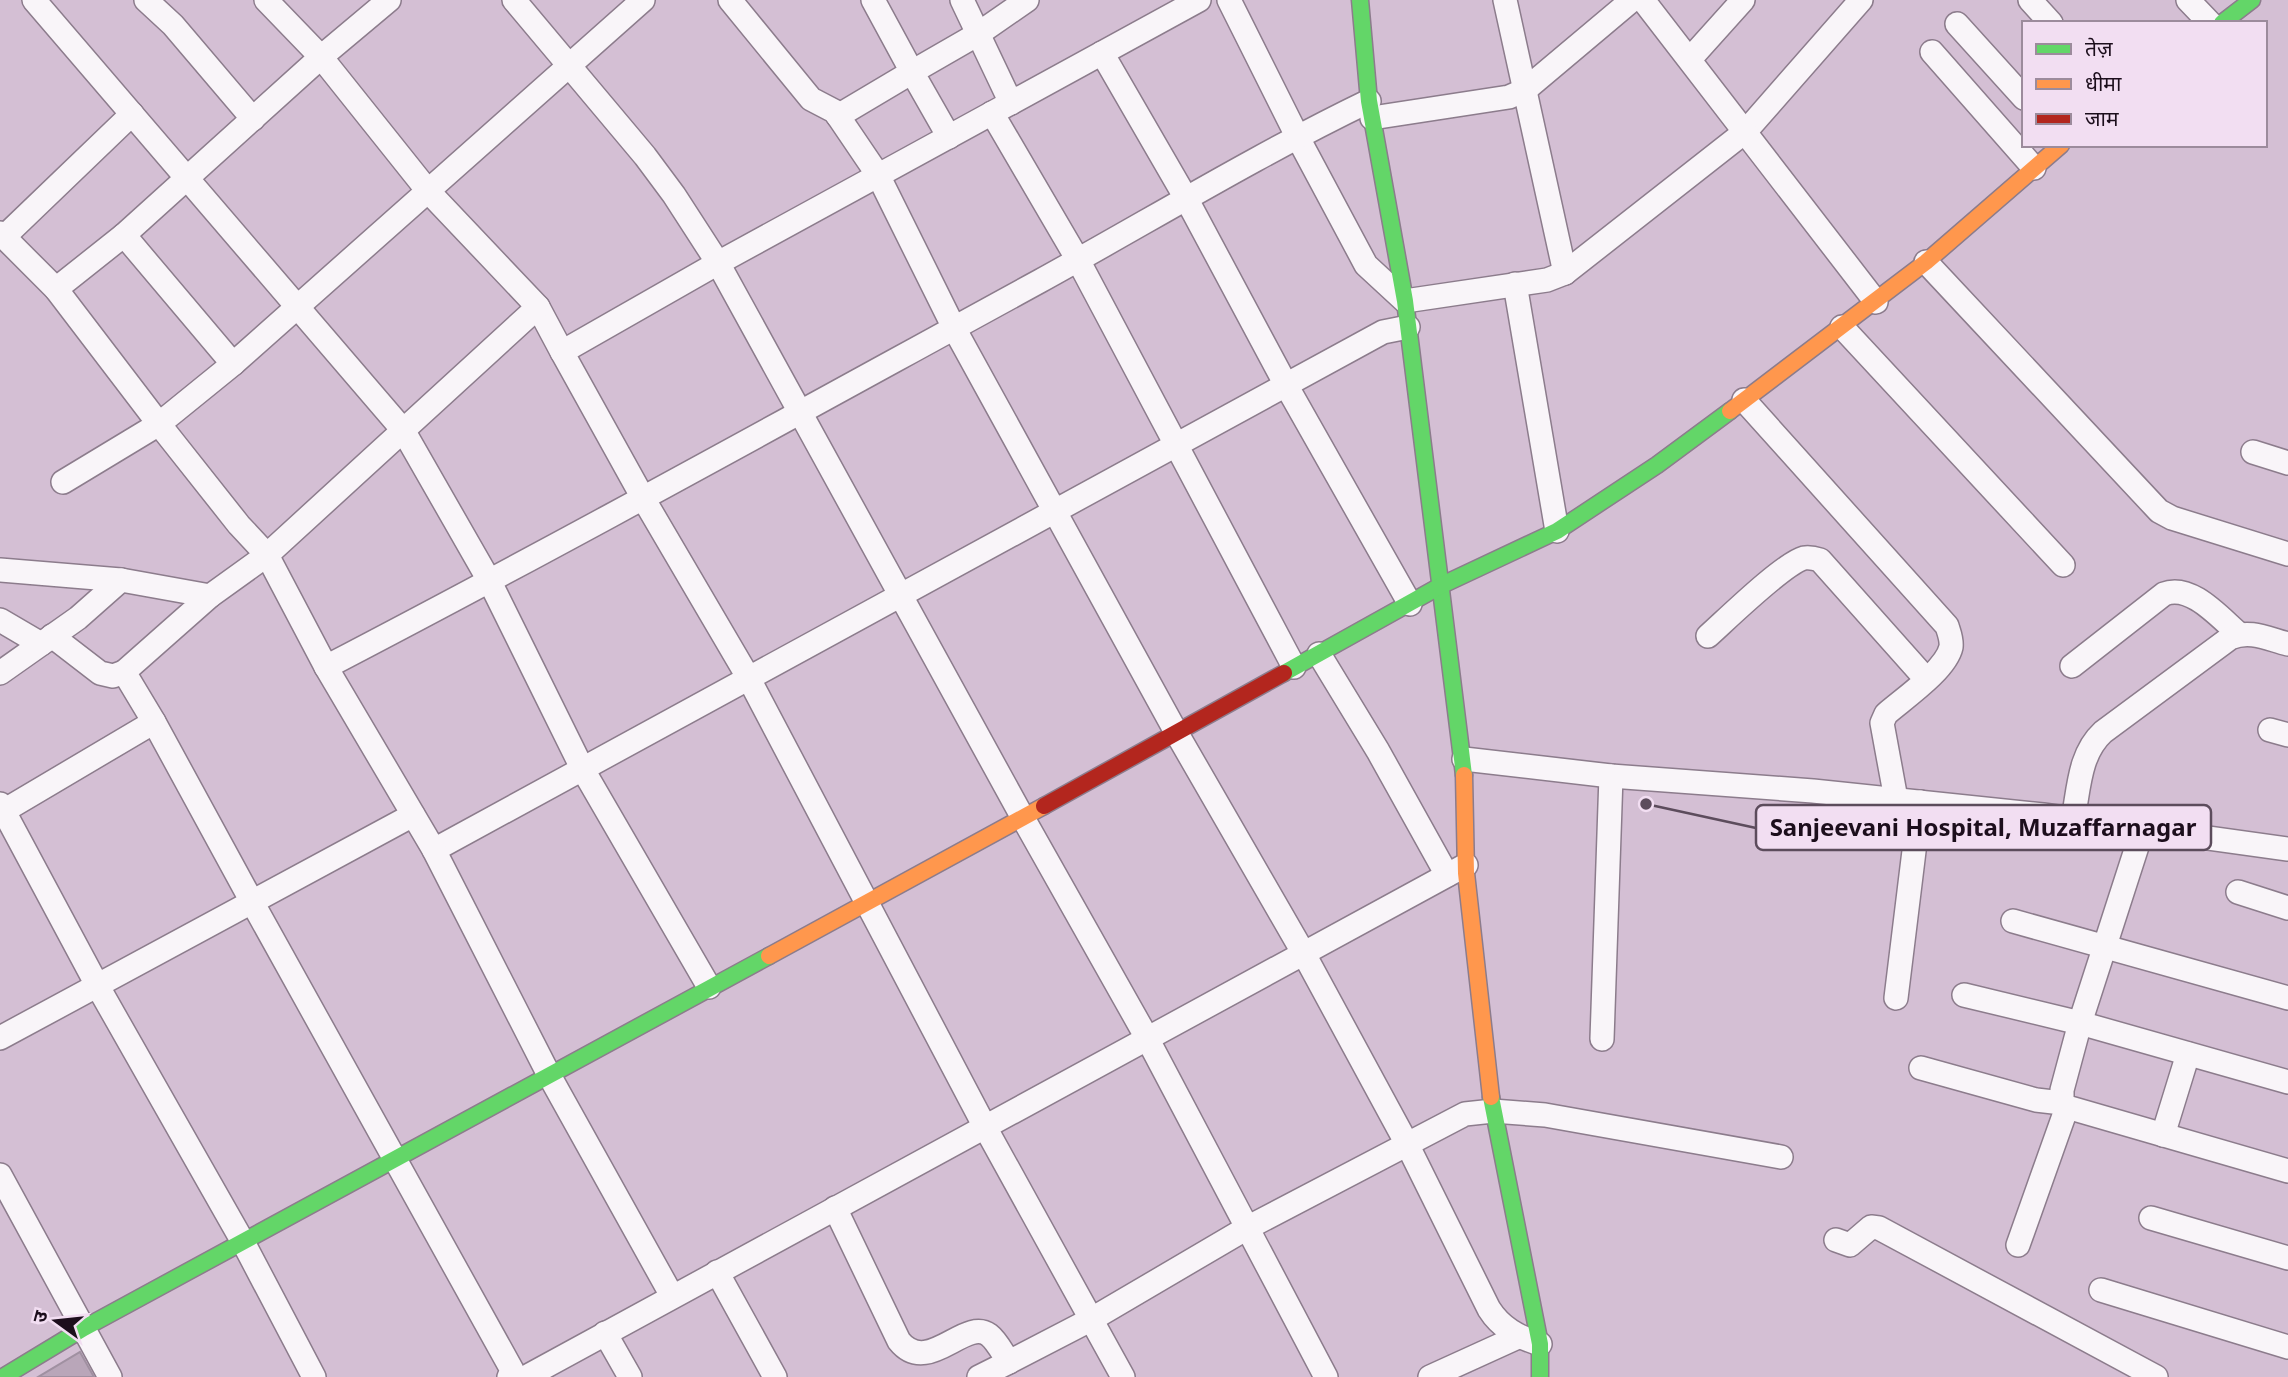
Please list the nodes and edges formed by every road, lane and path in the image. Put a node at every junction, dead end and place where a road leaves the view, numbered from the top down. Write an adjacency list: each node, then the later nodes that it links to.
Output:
1 (34, 0): 37 (street)
2 (146, 0): 39 (street)
3 (266, 0): 29 (street)
4 (389, 0): 29 (street)
5 (514, 0): 31 (street)
6 (643, 0): 31 (street)
7 (730, 0): 38 (street)
8 (873, 0): 32 (street)
9 (962, 0): 26 (street)
10 (1027, 0): 26 (street)
11 (1199, 0): 28 (street)
12 (1229, 0): 41 (street)
13 (1360, 0): 36 (street)
14 (1506, 0): 33 (street)
15 (1632, 0): 33 (street)
16 (1643, 0): 30 (street)
17 (1743, 0): 30 (street)
18 (1861, 0): 40 (street)
19 (2030, 0): 22 (street)
20 (2188, 0): 23 (street)
21 (2252, 0): 24 (street)
22 (2049, 21)
23 (2208, 21)
24 (2225, 21)
25 (1957, 24): 34 (street)
26 (978, 34): 32 (street); 35 (street)
27 (1932, 52): 44 (street)
28 (1102, 53): 35 (street); 48 (street)
29 (321, 57): 39 (street); 47 (street)
30 (1690, 60): 40 (street)
31 (568, 66): 47 (street); 53 (street)
32 (912, 72): 38 (street); 42 (street)
33 (1525, 90): 36 (street); 54 (street)
34 (2022, 96)
35 (1001, 108): 42 (street); 51 (street)
36 (1371, 109): 41 (street); 57 (street)
37 (132, 114): 46 (street); 50 (street)
38 (838, 117): 45 (street)
39 (253, 119): 46 (street)
40 (1746, 131): 54 (street); 58 (street)
41 (1297, 136): 48 (street); 57 (street)
42 (949, 137): 45 (street)
43 (2059, 147): 44 (street)
44 (2035, 168): 52 (street)
45 (878, 175): 53 (street); 63 (street)
46 (187, 178): 49 (street); 60 (street)
47 (428, 191): 59 (street); 60 (street)
48 (1187, 200): 51 (street); 66 (street)
49 (124, 235): 56 (street); 65 (street)
50 (3, 240): 56 (street)
51 (1078, 260): 63 (street); 71 (street)
52 (1926, 262): 58 (street); 78 (street)
53 (718, 263): 64 (street); 68 (street)
54 (1565, 273): 55 (street)
55 (1515, 284): 57 (street); 77 (street)
56 (56, 289): 69 (street)
57 (1405, 301): 61 (street)
58 (1876, 302): 62 (street)
59 (538, 307): 64 (street); 70 (street)
60 (296, 308): 65 (street); 70 (street)
61 (1408, 327): 66 (street); 84 (street)
62 (1842, 327): 67 (street); 80 (street)
63 (954, 328): 68 (street); 76 (street)
64 (562, 352): 75 (street)
65 (233, 364): 69 (street)
66 (1286, 385): 71 (street); 87 (street)
67 (1744, 400): 77 (street); 100 (street)
68 (799, 413): 75 (street); 85 (street)
69 (159, 424): 74 (street); 79 (street)
70 (403, 430): 79 (street); 83 (street)
71 (1176, 444): 76 (street); 96 (street)
72 (2253, 452): 73 (street)
73 (2288, 463)
74 (63, 482)
75 (643, 498): 83 (street); 99 (street)
76 (1055, 510): 85 (street); 102 (street)
77 (1557, 531): 84 (street)
78 (2288, 554)
79 (267, 555): 86 (street); 95 (street)
80 (2063, 565)
81 (0, 570): 82 (street)
82 (121, 580): 86 (street); 91 (street)
83 (489, 582): 95 (street); 104 (street)
84 (1442, 585): 87 (street); 103 (street)
85 (901, 594): 99 (street); 110 (street)
86 (209, 596): 97 (street)
87 (1410, 604): 93 (street)
88 (0, 621): 91 (street)
89 (2239, 634): 92 (street); 94 (street); 111 (street)
90 (1709, 636): 100 (street)
91 (47, 640): 97 (street); 98 (street)
92 (2288, 644)
93 (1319, 654): 96 (street); 115 (street)
94 (2072, 666)
95 (326, 667): 109 (street)
96 (1294, 667): 102 (street)
97 (124, 671): 101 (street)
98 (0, 673)
99 (748, 677): 104 (street); 118 (street)
100 (1926, 679): 106 (street)
101 (154, 722): 108 (street); 117 (street)
102 (1176, 732): 110 (street); 122 (street)
103 (1464, 759): 105 (street); 115 (street)
104 (582, 768): 114 (street); 124 (street)
105 (1611, 776): 106 (street); 131 (street)
106 (1896, 799): 107 (street)
107 (1920, 802): 111 (street); 126 (street)
108 (2, 809): 123 (street)
109 (413, 815): 114 (street); 117 (street)
110 (1023, 818): 118 (street); 130 (street)
111 (2074, 819): 112 (street)
112 (2143, 828): 113 (street); 121 (street)
113 (2288, 849)
114 (434, 850): 134 (street)
115 (1457, 870): 122 (street); 137 (street)
116 (2238, 892): 119 (street)
117 (251, 900): 123 (street); 142 (street)
118 (868, 901): 124 (street); 138 (street)
119 (2288, 908)
120 (2013, 921): 121 (street)
121 (2105, 946): 127 (street); 128 (street)
122 (1304, 954): 130 (street); 140 (street)
123 (97, 985): 129 (street); 149 (street)
124 (709, 987): 134 (street)
125 (1964, 995): 128 (street)
126 (1896, 998)
127 (2288, 998)
128 (2080, 1023): 132 (street); 136 (street)
129 (0, 1038)
130 (1147, 1038): 138 (street); 147 (street)
131 (1602, 1039)
132 (2188, 1054): 135 (street); 139 (street)
133 (1921, 1068): 136 (street)
134 (549, 1075): 142 (street); 154 (street)
135 (2288, 1082)
136 (2064, 1105): 139 (street); 150 (street)
137 (1493, 1111): 140 (street); 141 (street); 158 (street)
138 (985, 1127): 145 (street); 155 (street)
139 (2163, 1135): 143 (street)
140 (1407, 1144): 147 (street); 158 (street)
141 (1781, 1157)
142 (395, 1159): 149 (street); 164 (street)
143 (2288, 1171)
144 (0, 1175): 156 (street)
145 (835, 1208): 152 (street); 160 (street)
146 (2151, 1218): 151 (street)
147 (1247, 1228): 155 (street); 170 (street)
148 (1836, 1240): 175 (street)
149 (243, 1242): 156 (street); 163 (street)
150 (2018, 1245)
151 (2288, 1258)
152 (717, 1272): 154 (street); 167 (street)
153 (2101, 1290): 159 (street)
154 (672, 1296): 157 (street)
155 (1092, 1319): 160 (street); 169 (street)
156 (84, 1328): 161 (street); 162 (street)
157 (605, 1333): 165 (street); 166 (street)
158 (1529, 1340): 171 (street); 172 (street); 173 (street); 174 (street)
159 (2288, 1347)
160 (1009, 1362): 168 (street)
161 (3, 1377)
162 (110, 1377)
163 (314, 1377)
164 (509, 1377)
165 (526, 1377)
166 (630, 1377)
167 (775, 1377)
168 (979, 1377)
169 (1123, 1377)
170 (1326, 1377)
171 (1430, 1377)
172 (1533, 1377)
173 (1540, 1377)
174 (1548, 1377)
175 (2156, 1377)

